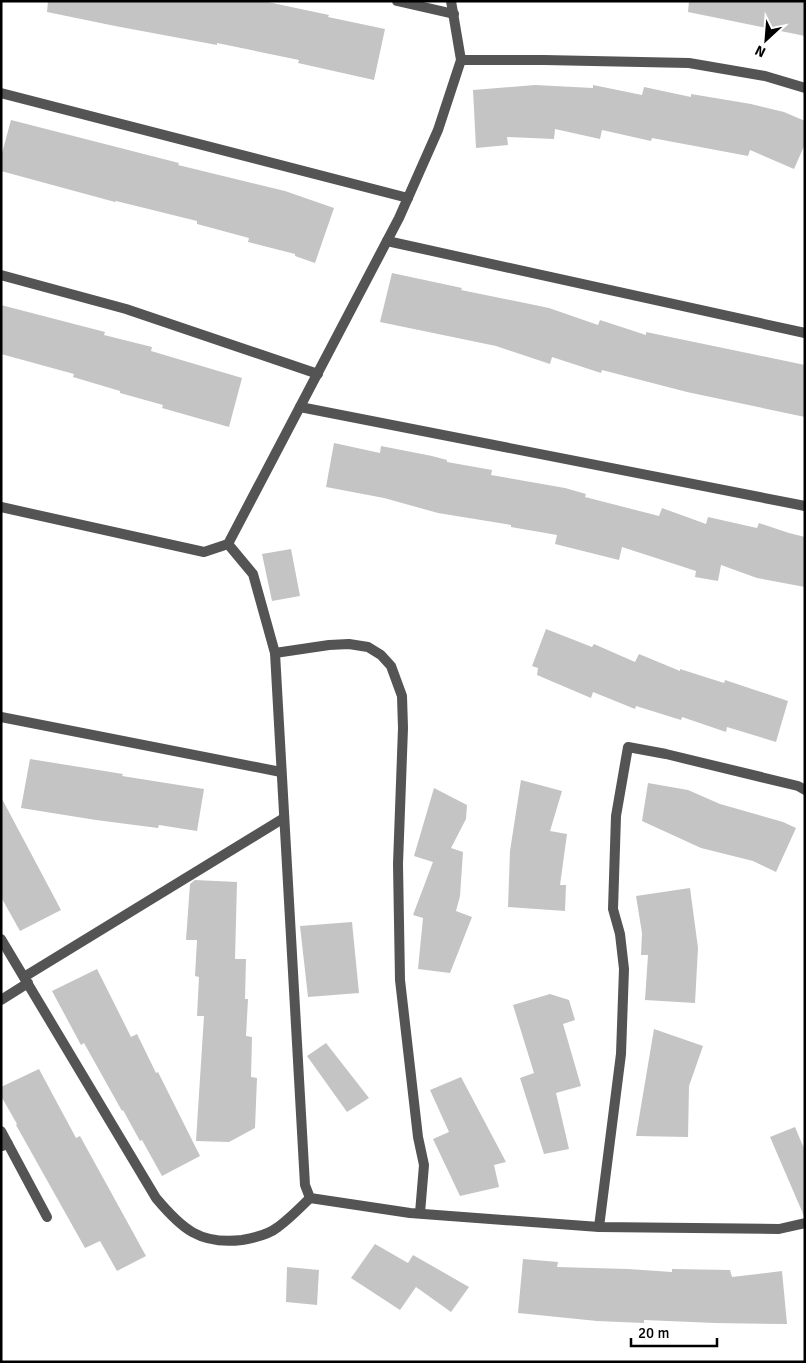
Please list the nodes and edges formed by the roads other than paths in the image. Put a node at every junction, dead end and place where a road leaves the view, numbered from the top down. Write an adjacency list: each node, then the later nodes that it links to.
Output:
1 (397, 1): 3 (lane)
2 (452, 1): 3 (lane)
3 (454, 14): 4 (lane)
4 (461, 60): 5 (lane); 7 (lane)
5 (805, 88)
6 (1, 93): 7 (lane)
7 (408, 198): 8 (lane)
8 (387, 241): 10 (lane); 11 (lane)
9 (1, 275): 11 (lane)
10 (805, 333)
11 (318, 374): 12 (lane)
12 (300, 407): 14 (lane); 15 (lane)
13 (1, 506): 15 (lane)
14 (805, 506)
15 (228, 544): 16 (lane)
16 (274, 653): 18 (lane); 27 (lane)
17 (1, 717): 18 (lane)
18 (281, 772): 20 (lane)
19 (805, 790): 30 (lane)
20 (284, 818): 22 (lane); 26 (lane)
21 (1, 939): 22 (lane)
22 (26, 980): 23 (lane); 26 (lane)
23 (1, 1000)
24 (1, 1131): 25 (lane)
25 (5, 1145): 28 (lane)
26 (310, 1198): 27 (lane)
27 (420, 1213): 30 (lane)
28 (47, 1217)
29 (805, 1223): 30 (lane)
30 (599, 1227)

